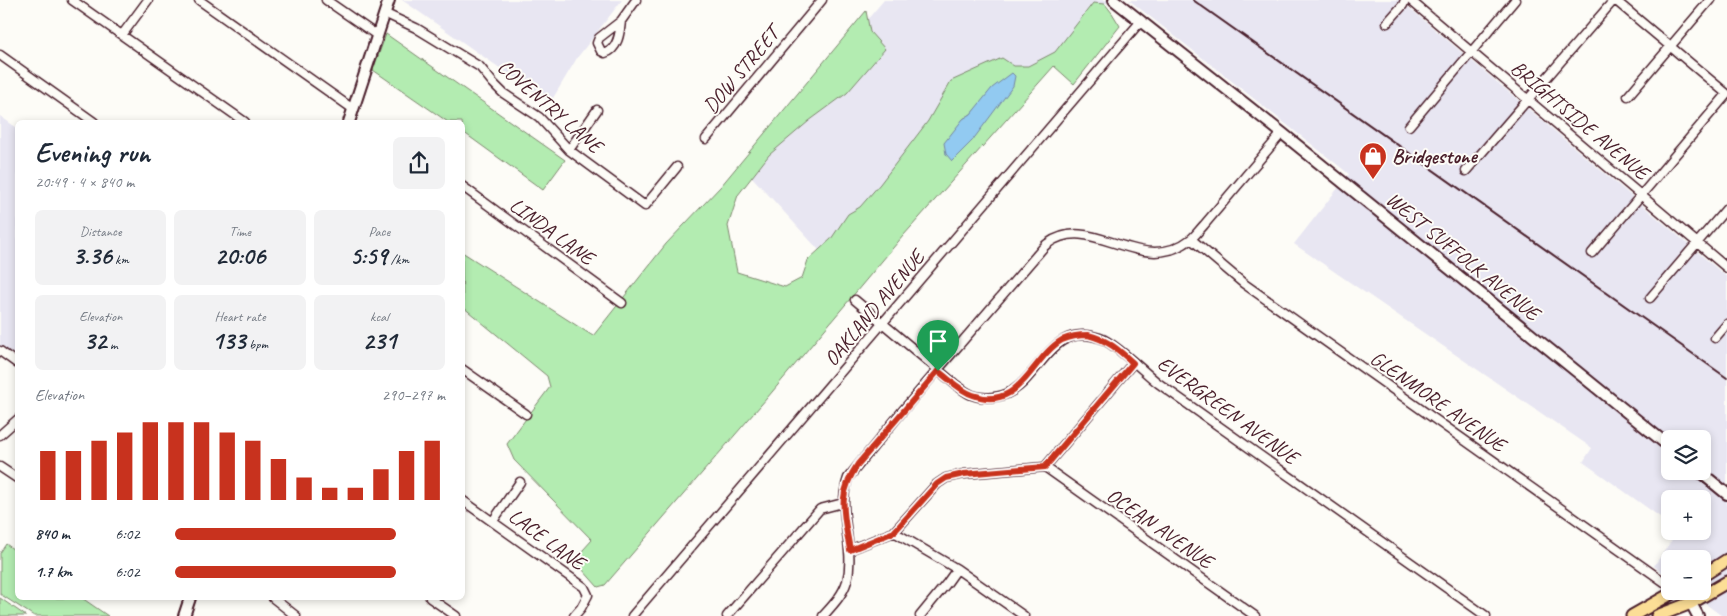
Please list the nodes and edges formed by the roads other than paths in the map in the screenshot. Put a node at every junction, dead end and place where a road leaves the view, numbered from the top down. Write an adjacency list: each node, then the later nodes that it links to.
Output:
1 (72, 0): 18 (street)
2 (148, 0): 18 (street)
3 (199, 0): 26 (street)
4 (326, 0): 19 (street)
5 (389, 0): 14 (main road)
6 (636, 0): 15 (street)
7 (822, 0): 33 (street, DOW STREET)
8 (1114, 0): 16 (main road, WEST SUFFOLK AVENUE)
9 (1405, 0): 17 (street)
10 (1410, 0): 21 (street, BRIGHTSIDE AVENUE)
11 (1516, 0): 21 (street)
12 (1614, 0): 20 (street); 25 (street)
13 (1710, 0): 20 (street)
14 (384, 13): 19 (main road); 34 (street, COVENTRY LANE)
15 (621, 21)
16 (1141, 21): 32 (main road, WEST SUFFOLK AVENUE); 47 (street, OAKLAND AVENUE)
17 (1387, 23)
18 (122, 36): 29 (street)
19 (378, 36): 26 (main road)
20 (1670, 46): 23 (street); 24 (street)
21 (1471, 52): 25 (street, BRIGHTSIDE AVENUE); 31 (street)
22 (0, 55): 28 (street)
23 (1727, 94): 38 (street)
24 (1628, 96)
25 (1529, 100): 36 (street); 38 (street, BRIGHTSIDE AVENUE)
26 (353, 109): 30 (main road)
27 (597, 110): 34 (street)
28 (91, 120)
29 (242, 120)
30 (350, 120)
31 (1408, 126)
32 (1282, 133): 40 (street); 58 (main road, WEST SUFFOLK AVENUE)
33 (706, 139)
34 (569, 150): 35 (street, COVENTRY LANE)
35 (677, 167)
36 (1466, 171)
37 (465, 188): 46 (street, LINDA LANE)
38 (1642, 195): 41 (street, BRIGHTSIDE AVENUE); 42 (street)
39 (1727, 208): 41 (street)
40 (1191, 238): 54 (street); 73 (street, GLENMORE AVENUE)
41 (1697, 243): 43 (street, BRIGHTSIDE AVENUE); 44 (street)
42 (1592, 253)
43 (1727, 268)
44 (1650, 298)
45 (855, 300): 47 (street, EVERGREEN AVENUE)
46 (622, 303)
47 (883, 323): 54 (street, EVERGREEN AVENUE); 86 (street, OAKLAND AVENUE)
48 (1727, 324): 49 (street)
49 (1716, 338)
50 (0, 351): 51 (street)
51 (15, 362)
52 (1133, 363): 54 (street, EVERGREEN AVENUE); 60 (street); 92 (street, EVERGREEN AVENUE)
53 (465, 371): 55 (street)
54 (938, 371): 66 (street)
55 (526, 414)
56 (15, 422): 57 (street)
57 (0, 436)
58 (1661, 441)
59 (0, 467): 61 (street)
60 (1045, 467): 68 (street); 91 (street, OCEAN AVENUE)
61 (15, 478)
62 (1710, 480): 64 (main road)
63 (520, 482): 67 (street)
64 (1727, 494)
65 (465, 502): 67 (street, LACE LANE)
66 (843, 503): 69 (street); 87 (street)
67 (492, 521): 85 (street, LACE LANE)
68 (894, 532): 69 (street); 71 (street)
69 (850, 550): 88 (street)
70 (1727, 560): 72 (main road)
71 (957, 569): 89 (street); 90 (street)
72 (1711, 571)
73 (1661, 580)
74 (1727, 582): 75 (main road)
75 (1711, 589)
76 (187, 600): 82 (main road)
77 (276, 600): 83 (street)
78 (433, 600): 84 (street)
79 (1661, 600): 93 (main road)
80 (1686, 600): 94 (main road)
81 (1692, 600): 95 (main road)
82 (184, 616)
83 (296, 616)
84 (456, 616)
85 (574, 616)
86 (632, 616)
87 (727, 616)
88 (823, 616)
89 (920, 616)
90 (1024, 616)
91 (1255, 616)
92 (1486, 616)
93 (1632, 616)
94 (1657, 616)
95 (1698, 616)

